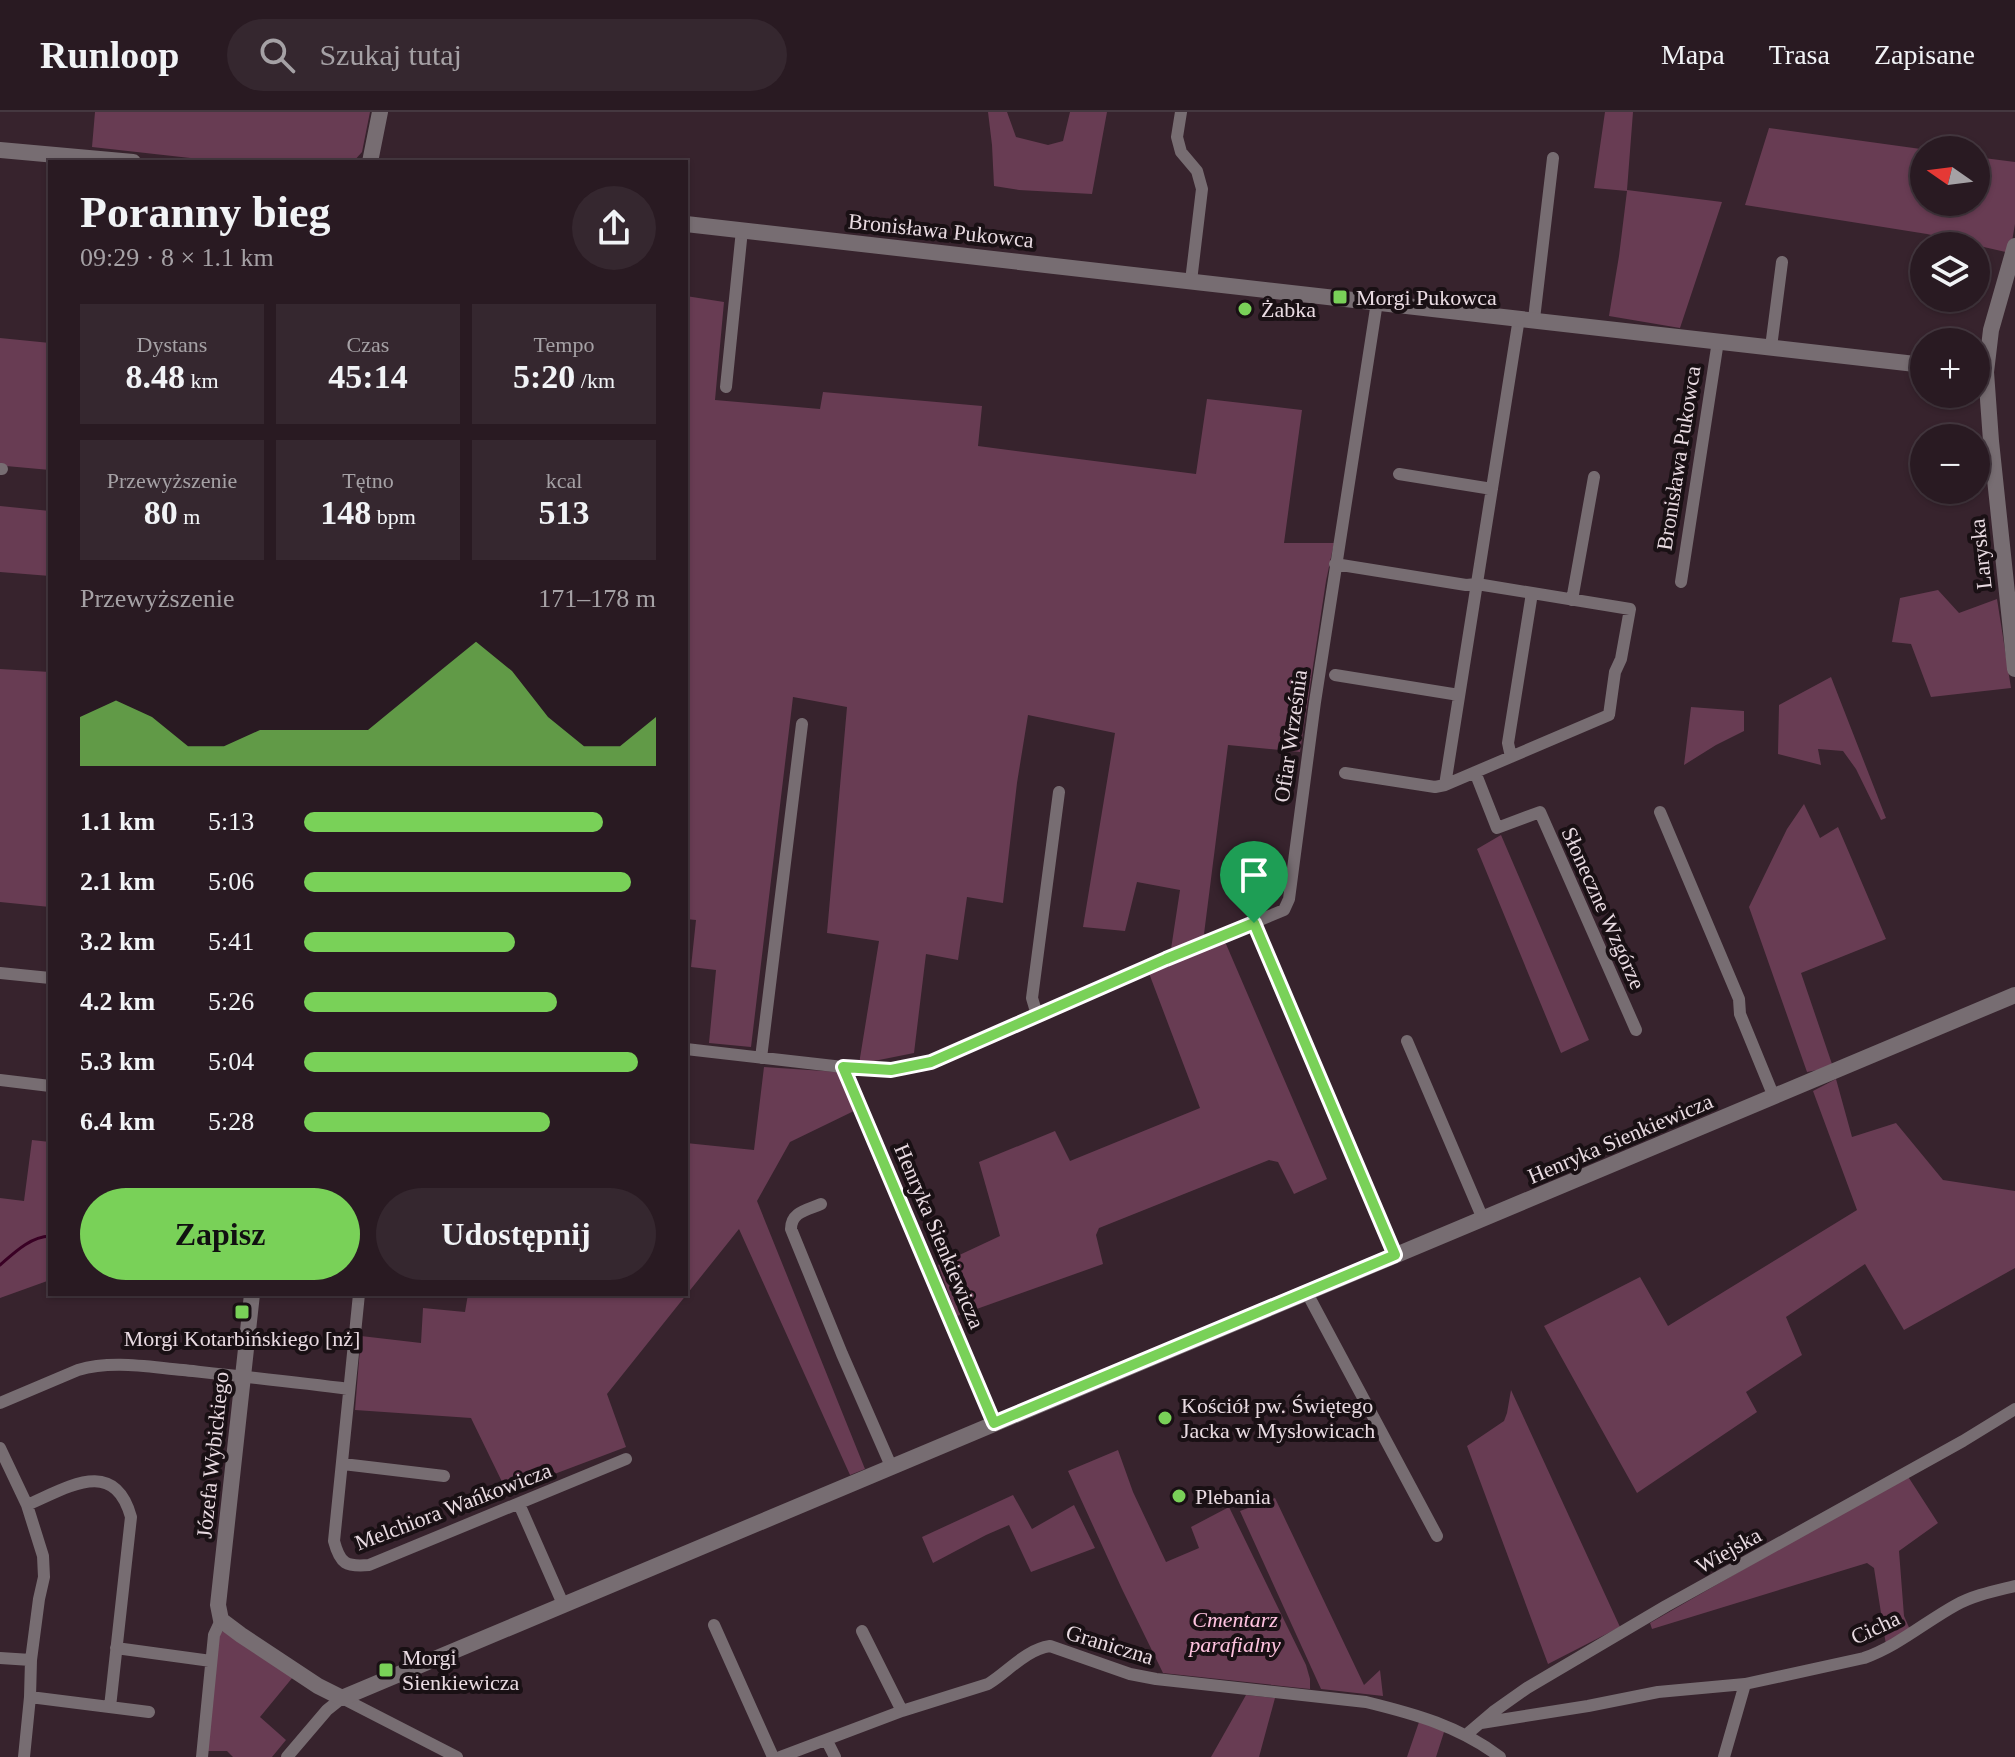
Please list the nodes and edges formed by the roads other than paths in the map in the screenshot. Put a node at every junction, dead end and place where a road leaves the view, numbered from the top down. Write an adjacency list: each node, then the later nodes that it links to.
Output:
1 (380, 112): 8 (street)
2 (1181, 112): 13 (street)
3 (0, 150): 4 (street)
4 (29, 153): 5 (street); 7 (street)
5 (0, 158)
6 (1553, 158): 15 (street)
7 (110, 160)
8 (370, 160)
9 (688, 224): 10 (street, Bronisława Pukowca)
10 (742, 230): 13 (street, Bronisława Pukowca); 20 (street)
11 (2015, 246): 16 (street, Laryska)
12 (1782, 262): 18 (street)
13 (1191, 281): 14 (street, Bronisława Pukowca)
14 (1377, 302): 15 (street, Bronisława Pukowca); 25 (street, Ofiar Września)
15 (1526, 319): 17 (street, Bronisława Pukowca); 24 (street)
16 (1990, 334)
17 (1718, 341): 18 (street, Bronisława Pukowca); 26 (street, Bronisława Pukowca)
18 (1771, 347): 19 (street, Bronisława Pukowca)
19 (1910, 363)
20 (726, 387)
21 (1986, 408): 30 (street, Laryska)
22 (1399, 474): 24 (street)
23 (1594, 477): 29 (street)
24 (1492, 489): 27 (street)
25 (1335, 564): 27 (street); 40 (street, Ofiar Września)
26 (1681, 582)
27 (1477, 584): 28 (street); 32 (street)
28 (1532, 593): 29 (street); 34 (street)
29 (1572, 600): 34 (street)
30 (2015, 669)
31 (1335, 675): 32 (street)
32 (1459, 695): 37 (street)
33 (802, 724): 48 (street)
34 (1511, 757): 35 (street)
35 (1475, 772): 37 (street); 45 (street, Słoneczne Wzgórze)
36 (1345, 773): 37 (street)
37 (1445, 785)
38 (1059, 792): 44 (street)
39 (1660, 812): 52 (street)
40 (1254, 923): 44 (street, Ofiar Września); 55 (street)
41 (0, 973): 42 (street)
42 (48, 978)
43 (2015, 995): 52 (street, Henryka Sienkiewicza)
44 (1037, 1015): 49 (street, Ofiar Września)
45 (1636, 1030)
46 (1407, 1041): 54 (street)
47 (688, 1049): 48 (street, Ofiar Września)
48 (761, 1058): 49 (street, Ofiar Września)
49 (843, 1067): 63 (street, Henryka Sienkiewicza)
50 (0, 1080): 51 (street)
51 (48, 1086)
52 (1774, 1097): 54 (street, Henryka Sienkiewicza)
53 (821, 1204): 67 (street)
54 (1483, 1219): 55 (street, Henryka Sienkiewicza)
55 (1395, 1255): 56 (street, Henryka Sienkiewicza)
56 (1307, 1293): 63 (street, Henryka Sienkiewicza); 71 (street)
57 (252, 1296): 59 (street, Józefa Wybickiego)
58 (359, 1296): 60 (street, Melchiora Wańkowicza)
59 (243, 1377): 60 (street); 61 (street); 74 (street, Józefa Wybickiego)
60 (349, 1389): 66 (street, Melchiora Wańkowicza)
61 (0, 1403)
62 (2015, 1409): 87 (street, Wiejska)
63 (994, 1423): 67 (street, Henryka Sienkiewicza)
64 (0, 1448): 70 (street)
65 (626, 1459): 69 (street, Melchiora Wańkowicza)
66 (343, 1464): 68 (street, Melchiora Wańkowicza); 69 (street, Melchiora Wańkowicza)
67 (891, 1466): 73 (street, Henryka Sienkiewicza)
68 (444, 1476)
69 (519, 1504): 73 (street)
70 (27, 1505): 77 (street); 79 (street)
71 (1437, 1536)
72 (2015, 1586): 81 (street, Cicha)
73 (563, 1604): 83 (street, Henryka Sienkiewicza)
74 (221, 1620): 80 (street, Józefa Wybickiego); 83 (street)
75 (714, 1625): 94 (street)
76 (862, 1631): 85 (street)
77 (116, 1648): 80 (street); 84 (street)
78 (0, 1658): 79 (street)
79 (31, 1660): 82 (street)
80 (211, 1661): 91 (street, Józefa Wybickiego)
81 (1745, 1684): 87 (street, Cicha); 98 (street)
82 (30, 1697): 84 (street); 90 (street)
83 (342, 1698): 92 (street); 93 (street)
84 (110, 1707): 86 (street)
85 (902, 1711): 88 (street, Graniczna); 89 (street, Graniczna)
86 (149, 1712)
87 (1481, 1723): 88 (street, Wiejska)
88 (1466, 1735): 97 (street, Graniczna)
89 (827, 1741): 95 (street, Graniczna); 96 (street)
90 (24, 1757)
91 (202, 1757)
92 (287, 1757)
93 (457, 1757)
94 (773, 1757)
95 (780, 1757)
96 (835, 1757)
97 (1500, 1757)
98 (1724, 1757)

